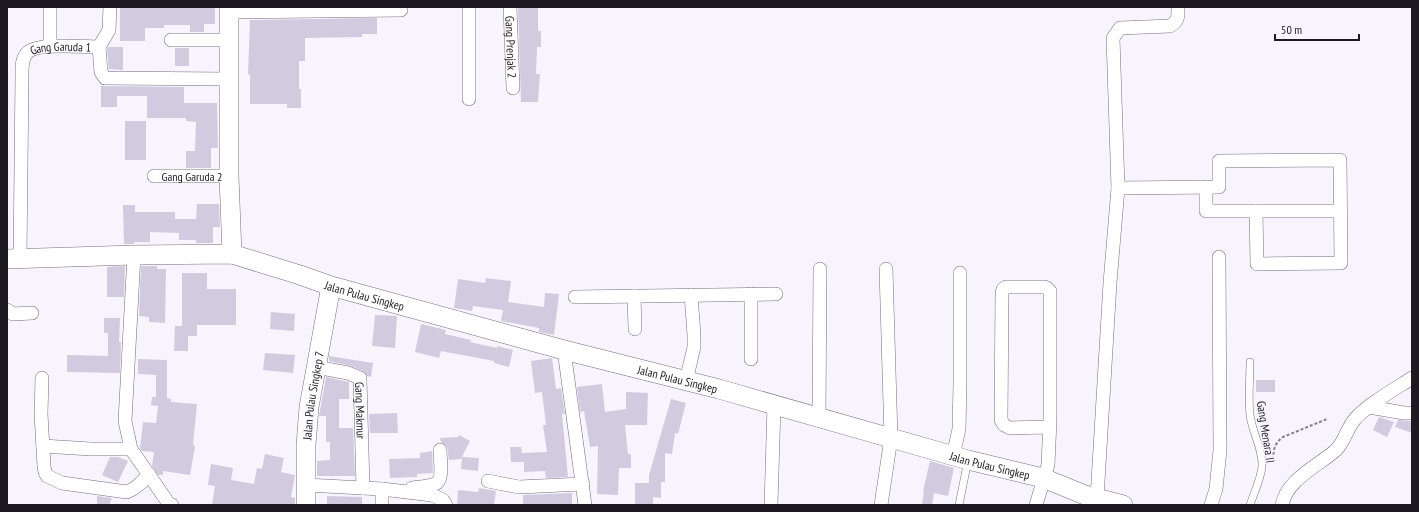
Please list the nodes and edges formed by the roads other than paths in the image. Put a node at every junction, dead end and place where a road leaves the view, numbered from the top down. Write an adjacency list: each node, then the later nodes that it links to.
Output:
1 (50, 7): 10 (street)
2 (110, 7): 11 (street)
3 (469, 7): 14 (street)
4 (510, 7): 13 (street, Gang Prenjak 2)
5 (1178, 7): 18 (street)
6 (229, 10): 7 (street); 9 (street)
7 (401, 10)
8 (171, 40): 9 (street)
9 (229, 40): 12 (street)
10 (50, 46): 11 (street, Gang Garuda 1); 24 (street, Gang Garuda 1)
11 (99, 47): 12 (street, Gang Garuda 1)
12 (228, 79): 16 (street)
13 (513, 88)
14 (469, 99)
15 (154, 176): 16 (street, Gang Garuda 2)
16 (229, 176): 21 (street)
17 (1206, 187): 18 (street); 19 (street); 20 (street)
18 (1118, 188): 62 (street)
19 (1256, 211): 20 (street); 20 (street)
20 (1340, 211)
21 (232, 254): 22 (street, Jalan Pulau Singkep); 28 (street, Jalan Pulau Singkep)
22 (134, 255): 24 (street, Jalan Pulau Singkep); 51 (street)
23 (1220, 257): 73 (street)
24 (14, 259)
25 (820, 269): 47 (street)
26 (886, 269): 49 (street)
27 (960, 273): 53 (street)
28 (331, 286): 37 (street, Jalan Pulau Singkep); 40 (street, Jalan Pulau Singkep 7)
29 (751, 294): 30 (street); 31 (street); 38 (street)
30 (776, 294)
31 (691, 295): 32 (street); 43 (street)
32 (634, 296): 33 (street); 36 (street)
33 (575, 297)
34 (7, 310): 35 (street)
35 (32, 313)
36 (635, 329)
37 (564, 350): 43 (street, Jalan Pulau Singkep); 57 (street)
38 (751, 359)
39 (1250, 362): 74 (lane, Gang Menara II)
40 (316, 367): 58 (street, Jalan Pulau Singkep 7); 59 (street, Gang Makmur)
41 (42, 378): 50 (street)
42 (1412, 378): 45 (street)
43 (686, 381): 44 (street, Jalan Pulau Singkep)
44 (774, 405): 47 (street, Jalan Pulau Singkep); 69 (street)
45 (1370, 407): 46 (street); 75 (street)
46 (1412, 413)
47 (819, 418): 49 (street, Jalan Pulau Singkep)
48 (1050, 427): 48 (street); 55 (street)
49 (891, 438): 53 (street, Jalan Pulau Singkep); 70 (street)
50 (43, 446): 51 (street); 54 (street)
51 (131, 449): 54 (street)
52 (440, 450): 61 (street)
53 (960, 458): 55 (street, Jalan Pulau Singkep); 71 (lane)
54 (149, 474): 64 (street)
55 (1043, 478): 62 (street, Jalan Pulau Singkep); 72 (street)
56 (488, 481): 57 (street)
57 (583, 484): 68 (street)
58 (306, 485): 59 (street); 65 (street, Jalan Pulau Singkep 7)
59 (363, 488): 60 (street)
60 (382, 489): 61 (street); 66 (street)
61 (396, 491): 67 (street)
62 (1097, 498): 63 (street, Jalan Pulau Singkep)
63 (1118, 504)
64 (170, 505)
65 (306, 505)
66 (382, 505)
67 (446, 505)
68 (585, 505)
69 (771, 505)
70 (881, 505)
71 (959, 505)
72 (1036, 505)
73 (1211, 505)
74 (1250, 505)
75 (1282, 505)

